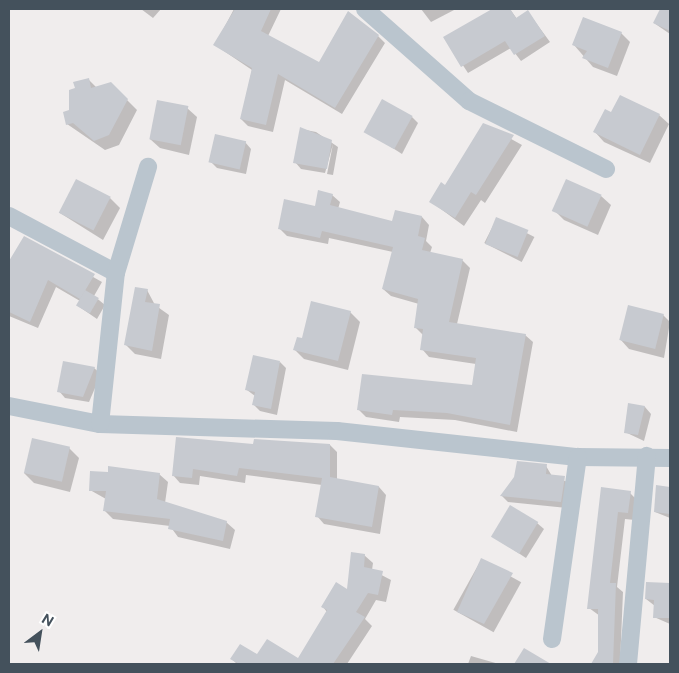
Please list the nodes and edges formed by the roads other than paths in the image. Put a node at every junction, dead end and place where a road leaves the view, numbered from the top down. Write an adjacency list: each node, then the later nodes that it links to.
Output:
1 (365, 9): 3 (street)
2 (148, 167): 5 (street)
3 (606, 170)
4 (9, 216): 5 (street)
5 (116, 273): 7 (street)
6 (9, 406): 7 (street)
7 (100, 424): 9 (street)
8 (647, 456): 9 (street); 10 (street); 12 (street)
9 (578, 457): 11 (street)
10 (670, 458)
11 (552, 639)
12 (628, 664)

